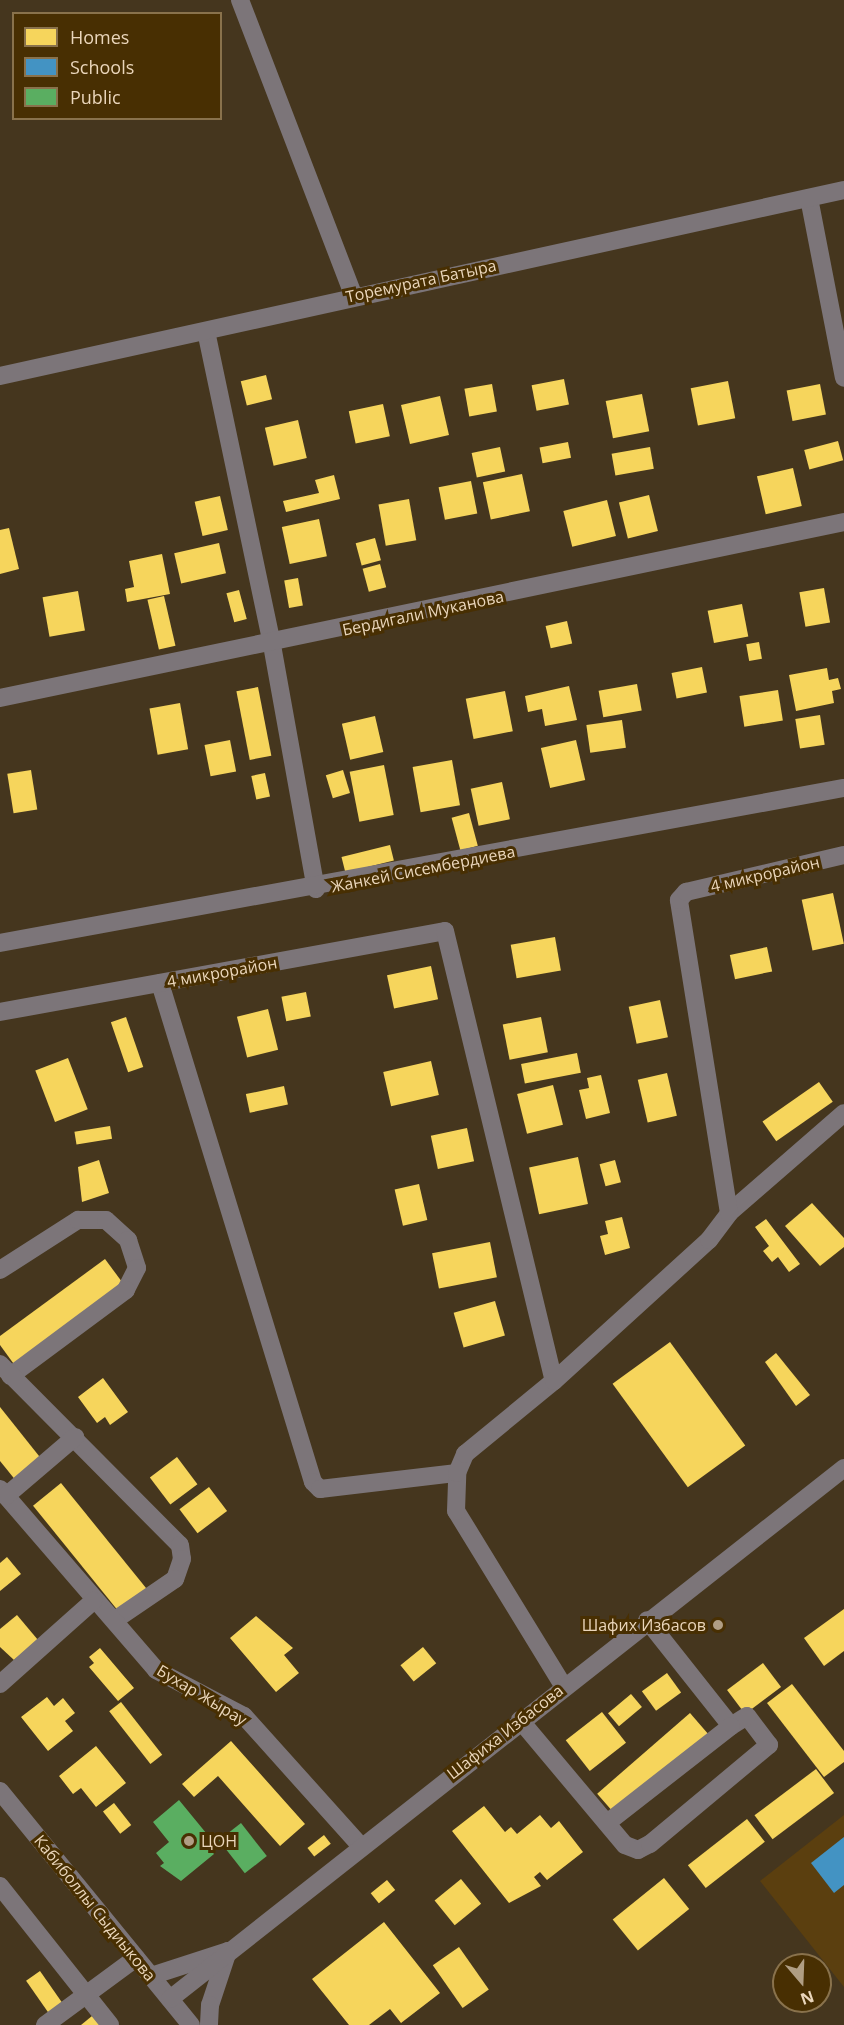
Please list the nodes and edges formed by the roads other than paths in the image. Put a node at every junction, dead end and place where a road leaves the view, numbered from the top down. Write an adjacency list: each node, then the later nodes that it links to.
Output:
1 (240, 0): 4 (street)
2 (844, 190): 3 (street, Торемурата Батыра)
3 (809, 198): 4 (street, Торемурата Батыра); 7 (street)
4 (353, 295): 5 (street, Торемурата Батыра)
5 (206, 331): 6 (street, Торемурата Батыра); 9 (street)
6 (0, 376)
7 (844, 378)
8 (844, 522): 9 (street, Бердигали Муканова)
9 (272, 645): 10 (street, Бердигали Муканова); 13 (street)
10 (0, 698)
11 (844, 788): 13 (street, Жанкей Сисембердиева)
12 (844, 855): 18 (street, 4 микрорайон)
13 (316, 889): 14 (street, Жанкей Сисембердиева)
14 (0, 943)
15 (160, 983): 16 (street, 4 микрорайон); 21 (street, 4 микрорайон); 24 (street)
16 (0, 1012)
17 (844, 1113): 18 (street)
18 (729, 1213): 21 (street)
19 (0, 1270): 20 (street)
20 (5, 1370): 22 (street)
21 (554, 1381): 24 (street)
22 (75, 1437): 25 (street); 27 (street)
23 (844, 1468): 28 (street, Шафиха Избасова)
24 (457, 1473): 30 (street)
25 (3, 1493): 26 (street, Бухар Жырау)
26 (93, 1601): 27 (street, Бухар Жырау); 29 (street)
27 (115, 1620): 35 (street, Бухар Жырау)
28 (647, 1620): 30 (street, Шафиха Избасова); 32 (street)
29 (0, 1684)
30 (564, 1687): 31 (street, Шафиха Избасова)
31 (520, 1720): 34 (street); 35 (street, Шафиха Избасова)
32 (731, 1726): 34 (street); 34 (street)
33 (0, 1791): 38 (street, Кабиболлы Сыдиыкова)
34 (607, 1823)
35 (359, 1844): 37 (street, Шафиха Избасова)
36 (0, 1886): 40 (street)
37 (228, 1951): 39 (street); 41 (street, Шафиха Избасова); 45 (street)
38 (136, 1958): 39 (street, Кабиболлы Сыдиыкова); 40 (street)
39 (151, 1976): 41 (street, Кабиболлы Сыдиыкова)
40 (85, 1994): 42 (street); 43 (street)
41 (170, 1999): 44 (street, Кабиболлы Сыдиыкова)
42 (45, 2025)
43 (110, 2025)
44 (190, 2025)
45 (209, 2025)

